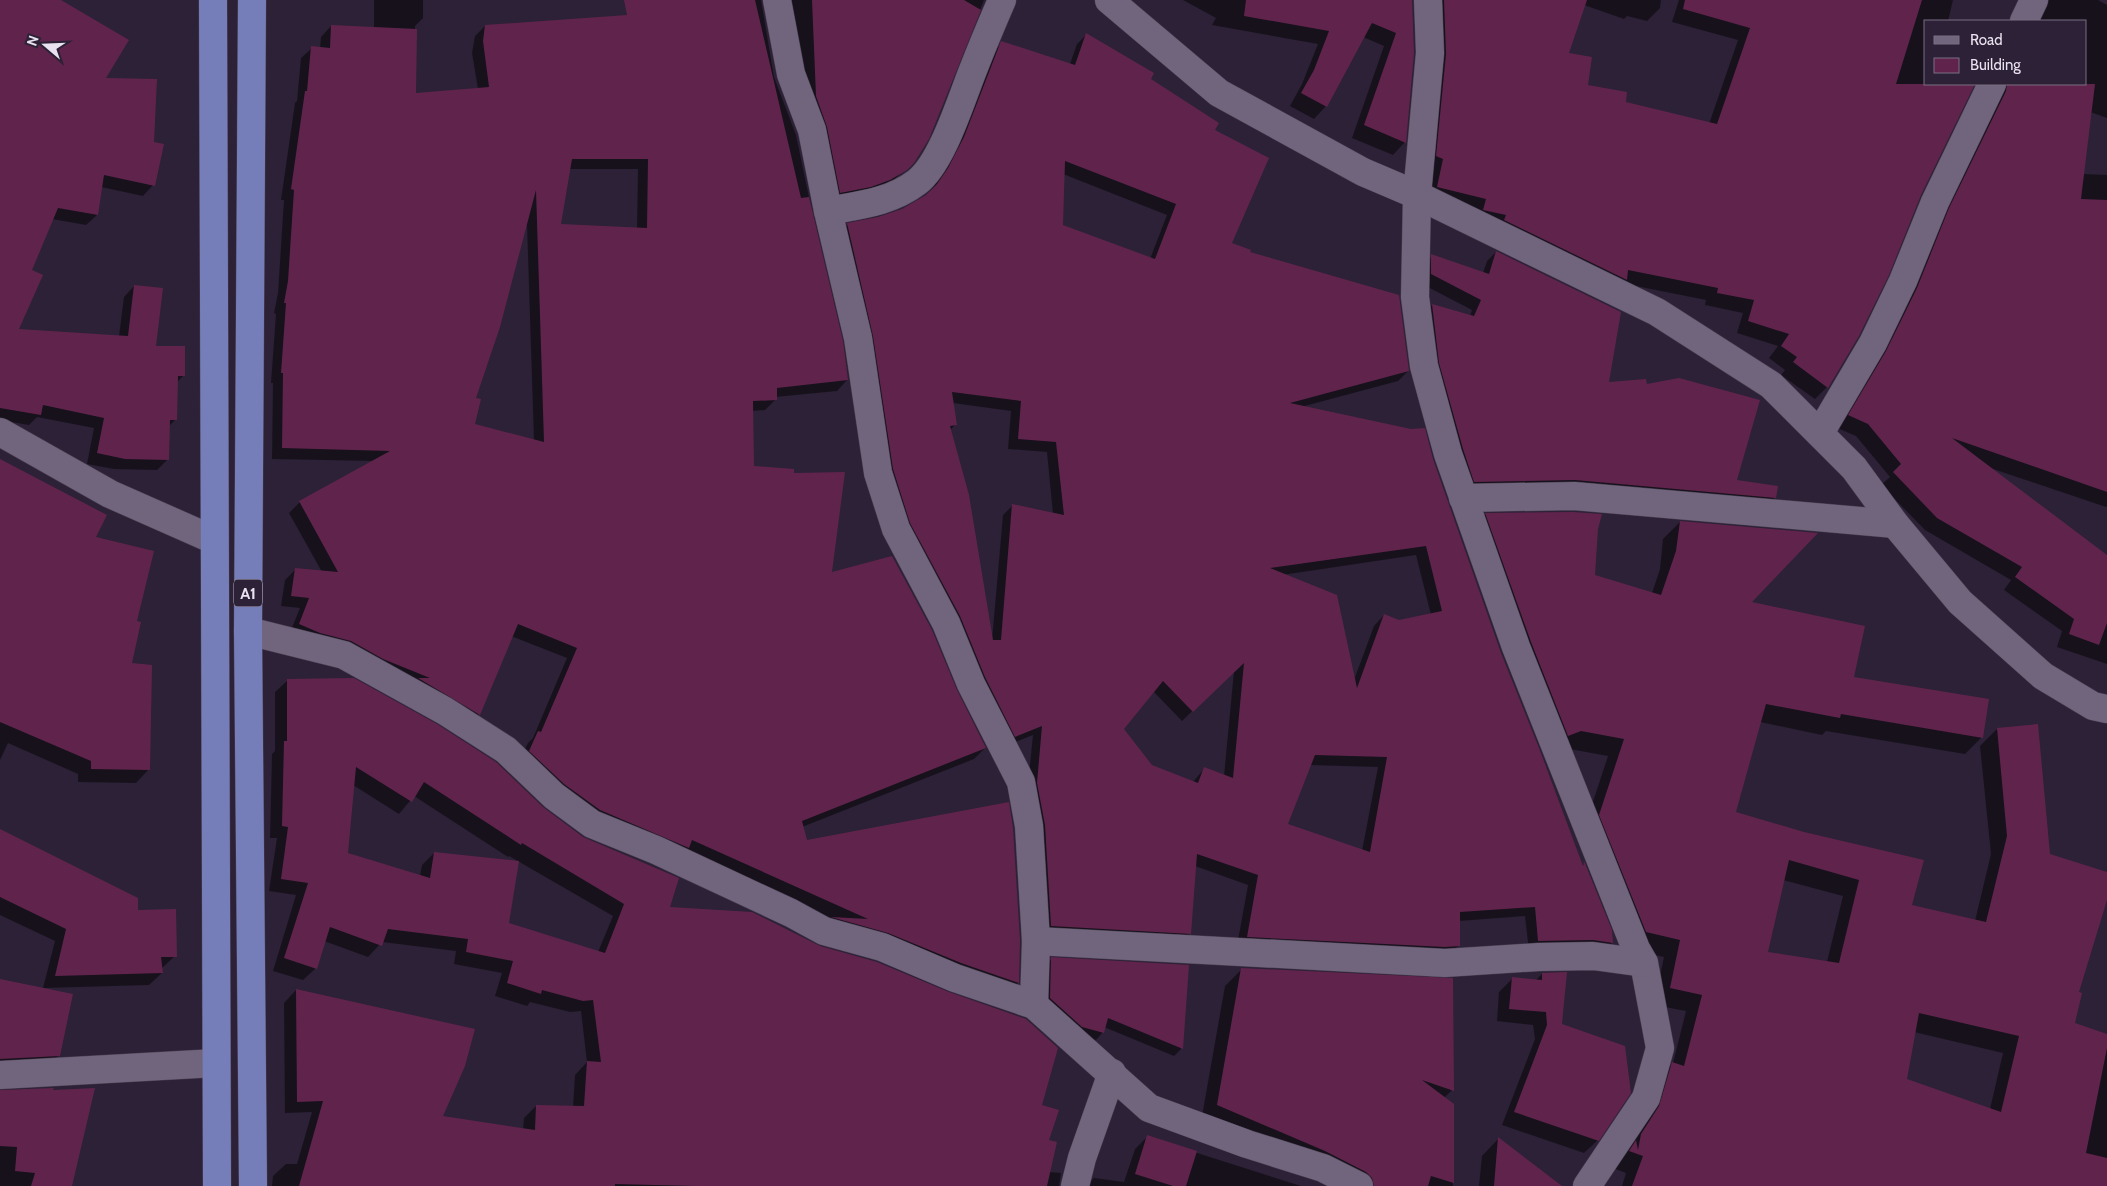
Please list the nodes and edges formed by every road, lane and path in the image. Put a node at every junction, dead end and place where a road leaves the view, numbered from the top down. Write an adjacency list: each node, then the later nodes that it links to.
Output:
1 (214, 0): 16 (highway, A1)
2 (252, 0): 17 (highway, A1)
3 (776, 0): 11 (street)
4 (1002, 0): 11 (street)
5 (1109, 0): 10 (street)
6 (1428, 0): 10 (street)
7 (2034, 0): 8 (street)
8 (2024, 20)
9 (1992, 85): 13 (street)
10 (1417, 195): 13 (street); 14 (street)
11 (828, 211): 19 (street)
12 (0, 432): 16 (street)
13 (1820, 433): 15 (street)
14 (1463, 498): 15 (street); 20 (street)
15 (1895, 524): 18 (street)
16 (214, 540): 22 (highway, A1)
17 (248, 632): 21 (street); 26 (highway, A1)
18 (2107, 709)
19 (1036, 941): 20 (street); 21 (street)
20 (1644, 963): 29 (street)
21 (1034, 1005): 23 (street)
22 (216, 1063): 24 (street); 25 (highway, A1)
23 (1112, 1073): 27 (street); 28 (street)
24 (0, 1075)
25 (217, 1186)
26 (253, 1186)
27 (1075, 1186)
28 (1359, 1186)
29 (1587, 1186)

